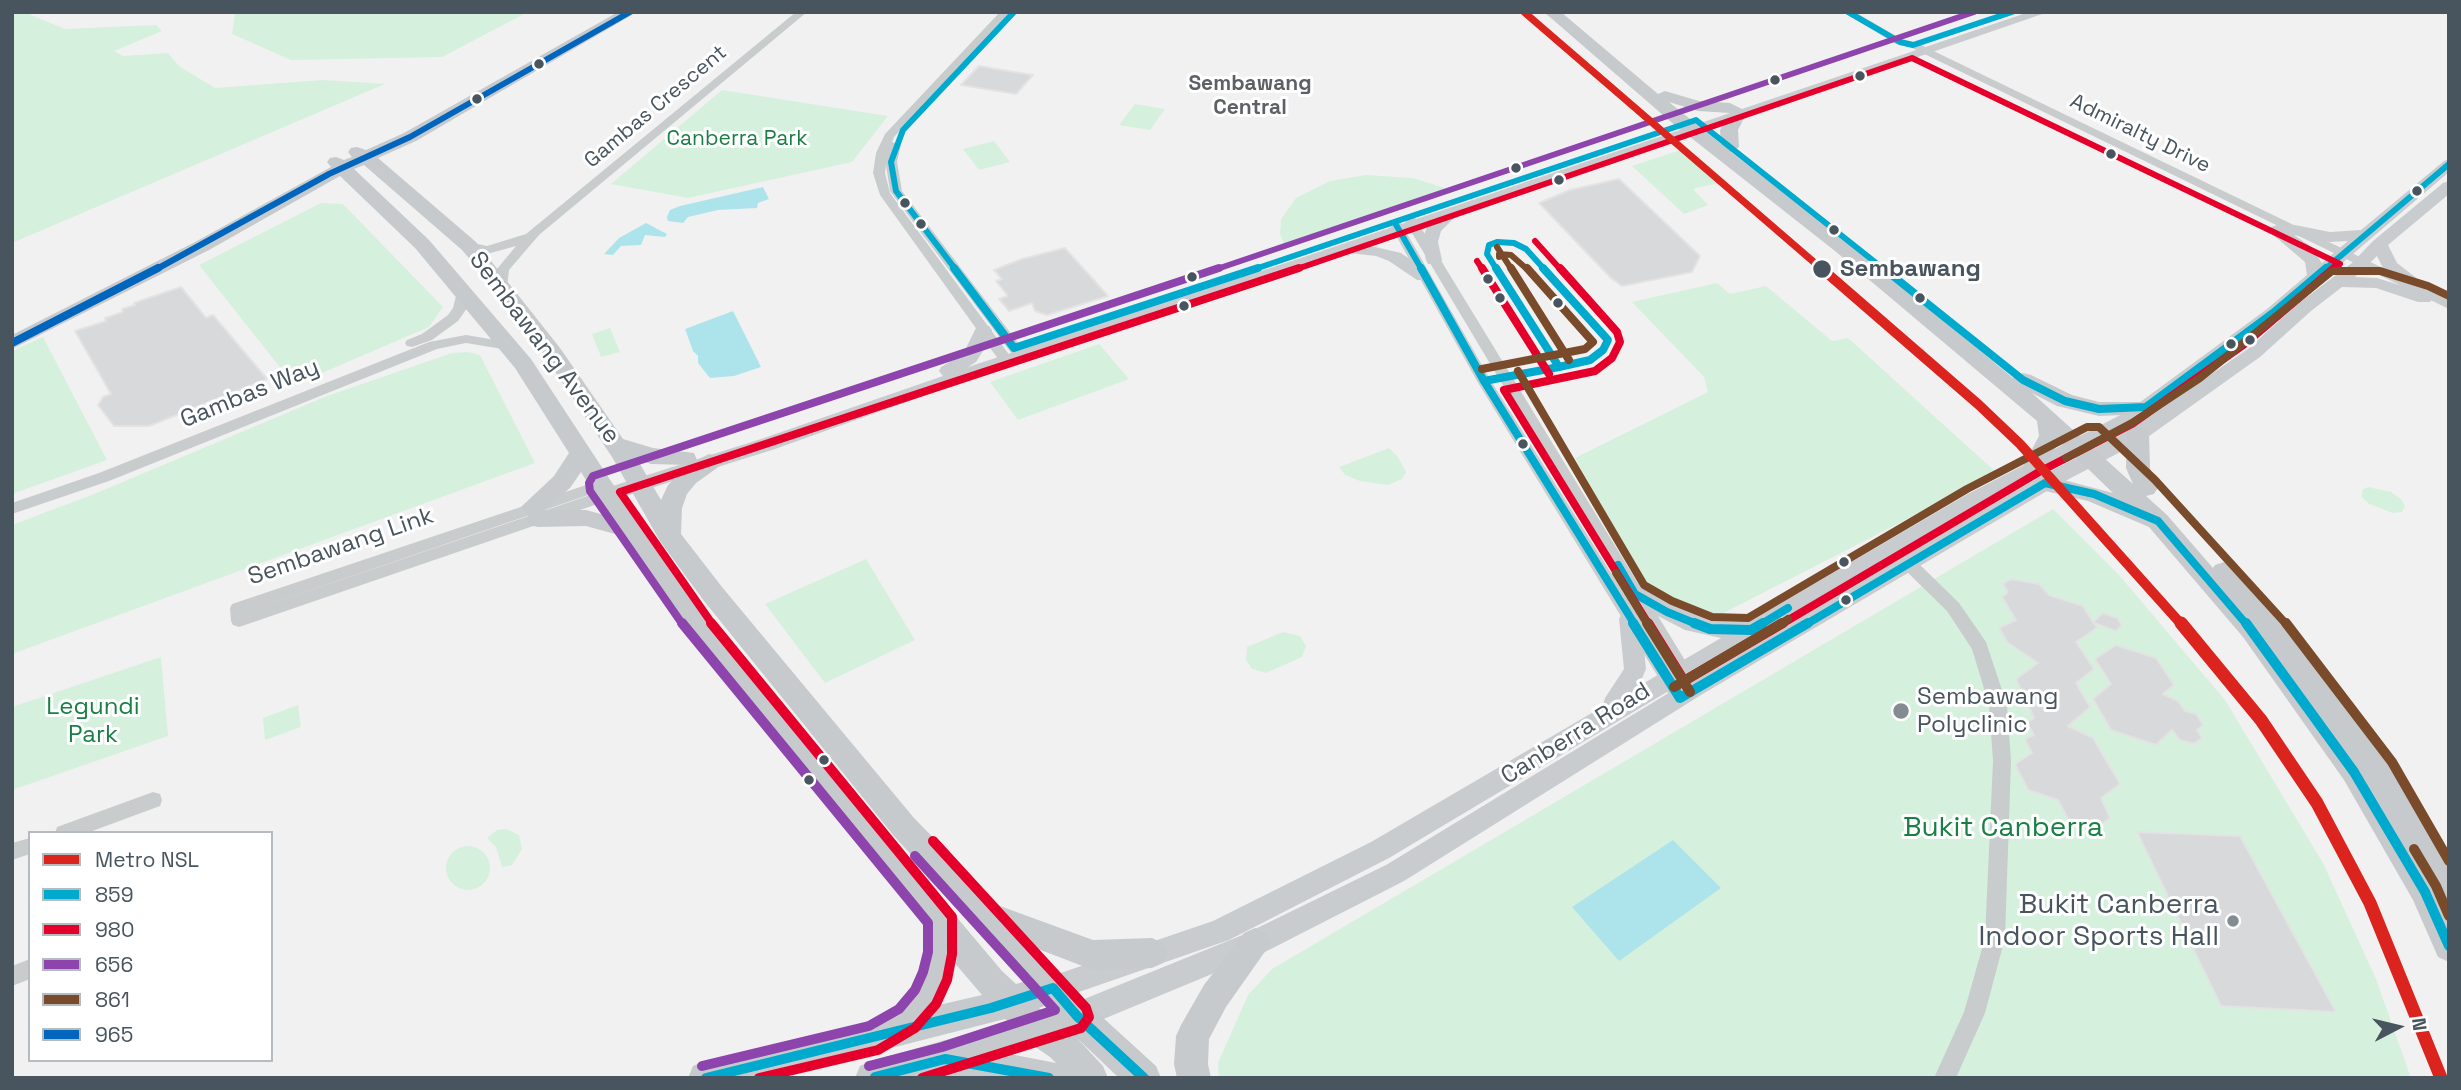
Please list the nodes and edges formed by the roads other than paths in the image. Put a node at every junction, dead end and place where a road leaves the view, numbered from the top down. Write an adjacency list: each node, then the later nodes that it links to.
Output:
1 (608, 12): 18 (main road)
2 (631, 12): 16 (main road)
3 (802, 12): 28 (street, Gambas Crescent)
4 (1006, 12): 42 (street)
5 (1014, 12): 46 (street)
6 (1551, 12): 12 (main road)
7 (1565, 12): 12 (main road)
8 (1848, 12): 11 (street, Admiralty Drive)
9 (2013, 12): 11 (main road)
10 (2042, 12): 11 (main road)
11 (1912, 48): 14 (main road); 27 (street, Admiralty Drive)
12 (1613, 59): 13 (main road); 15 (main road)
13 (1665, 96): 14 (main road); 15 (main road)
14 (1734, 111): 15 (main road); 17 (main road)
15 (1694, 125): 17 (main road); 25 (main road); 26 (main road); 50 (main road)
16 (410, 137): 18 (main road); 21 (main road)
17 (1730, 147): 48 (main road)
18 (361, 154): 20 (main road); 21 (main road, Sembawang Avenue)
19 (2449, 164): 29 (main road, Canberra Road)
20 (340, 165): 23 (main road, Sembawang Avenue); 24 (main road); 43 (main road)
21 (387, 173): 30 (main road, Sembawang Avenue)
22 (2449, 187): 29 (main road, Canberra Road)
23 (369, 193): 24 (main road); 39 (main road, Sembawang Avenue)
24 (291, 197): 44 (main road)
25 (1451, 213): 26 (main road); 33 (main road)
26 (1404, 224): 31 (main road); 33 (street); 36 (street); 46 (main road)
27 (2286, 230): 29 (main road); 32 (street, Admiralty Drive); 35 (main road)
28 (536, 232): 30 (street, Gambas Crescent); 38 (street, Gambas Crescent)
29 (2372, 240): 32 (main road, Canberra Road); 34 (main road, Canberra Road); 40 (main road)
30 (468, 246): 38 (main road, Sembawang Avenue)
31 (1340, 250): 36 (main road); 46 (main road)
32 (2339, 255): 34 (street, Admiralty Drive); 35 (main road, Canberra Road)
33 (1434, 260): 67 (street)
34 (2361, 265): 37 (main road, Canberra Road); 40 (street, Admiralty Drive)
35 (2315, 274): 49 (main road, Canberra Road)
36 (1423, 276): 68 (street)
37 (2337, 282): 40 (main road); 51 (main road, Canberra Road)
38 (502, 285): 52 (main road, Sembawang Avenue)
39 (463, 292): 45 (main road, Sembawang Avenue); 60 (street, Gambas Way)
40 (2423, 294): 41 (street, Admiralty Drive)
41 (2449, 307)
42 (983, 330): 46 (street); 47 (main road)
43 (12, 331)
44 (12, 343)
45 (508, 346): 54 (main road, Sembawang Avenue); 61 (street, Gambas Way)
46 (1010, 354): 47 (main road); 55 (main road)
47 (948, 371): 55 (main road)
48 (2023, 380): 49 (main road); 53 (main road)
49 (2146, 407): 53 (main road, Canberra Road)
50 (2048, 418): 53 (main road); 56 (main road)
51 (2137, 434): 53 (main road, Canberra Road); 58 (main road)
52 (615, 444): 55 (main road); 57 (main road, Sembawang Avenue)
53 (2093, 448): 56 (main road, Canberra Road); 58 (main road); 63 (main road)
54 (581, 453): 59 (main road, Sembawang Avenue); 62 (main road)
55 (698, 460): 57 (main road); 65 (main road)
56 (2039, 475): 63 (main road); 66 (main road, Canberra Road); 69 (main road, Canberra Road)
57 (637, 480): 59 (main road); 65 (main road, Sembawang Avenue)
58 (2146, 488): 74 (main road)
59 (604, 490): 62 (street, Sembawang Link); 64 (main road, Sembawang Avenue)
60 (12, 499)
61 (12, 509)
62 (536, 513): 62 (street, Sembawang Link); 64 (main road)
63 (2158, 521): 78 (main road)
64 (630, 530): 76 (main road, Sembawang Avenue)
65 (669, 535): 75 (main road, Sembawang Avenue)
66 (1908, 563): 70 (main road, Canberra Road); 92 (street)
67 (1636, 594): 69 (main road); 70 (street)
68 (1630, 619): 70 (street); 71 (main road)
69 (1751, 630): 70 (main road, Canberra Road)
70 (1681, 684): 71 (main road, Canberra Road)
71 (1604, 725): 77 (main road, Canberra Road); 79 (main road, Canberra Road)
72 (153, 800): 73 (street)
73 (69, 831)
74 (2449, 886)
75 (988, 915): 79 (main road); 80 (main road, Sembawang Avenue)
76 (940, 919): 81 (main road, Sembawang Avenue); 84 (main road)
77 (1255, 943): 82 (main road, Canberra Road); 91 (main road)
78 (2449, 947)
79 (1152, 953): 80 (main road, Canberra Road)
80 (1053, 988): 81 (main road); 82 (main road, Sembawang Avenue)
81 (1013, 1002): 83 (main road, Sembawang Avenue); 84 (main road)
82 (1077, 1016): 83 (main road); 90 (main road, Sembawang Avenue)
83 (1038, 1028): 85 (main road); 89 (main road, Sembawang Avenue)
84 (874, 1038): 86 (main road)
85 (945, 1059): 87 (main road); 88 (main road)
86 (705, 1078)
87 (872, 1078)
88 (1050, 1078)
89 (1091, 1078)
90 (1144, 1078)
91 (1194, 1078)
92 (1945, 1078)

